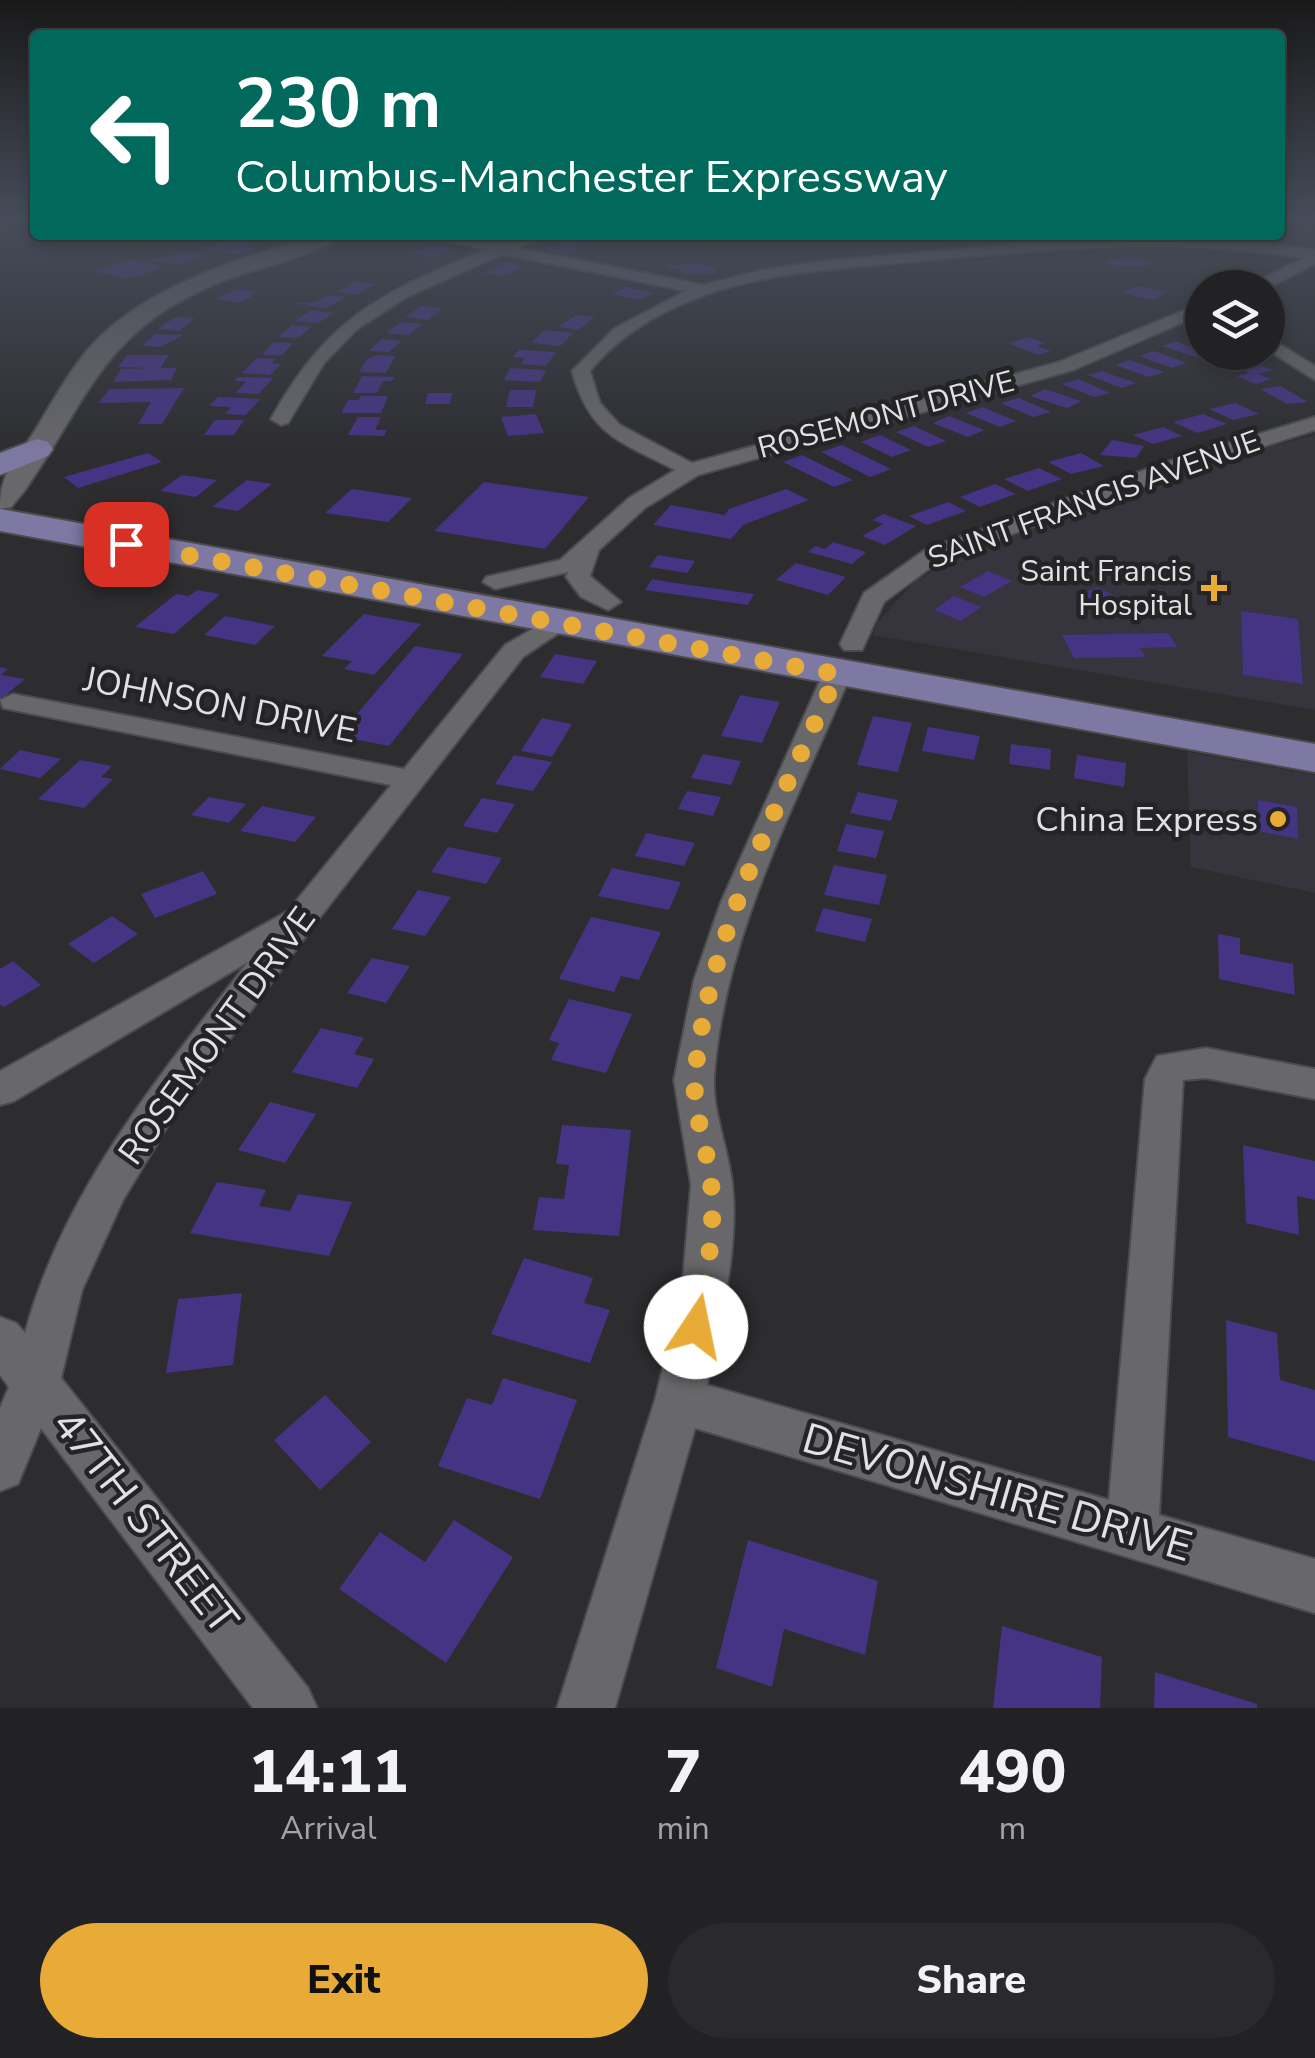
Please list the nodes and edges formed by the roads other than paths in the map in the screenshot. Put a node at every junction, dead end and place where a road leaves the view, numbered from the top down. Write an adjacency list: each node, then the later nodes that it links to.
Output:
1 (175, 297): 9 (street)
2 (403, 297): 7 (street)
3 (691, 297): 10 (street)
4 (1185, 318): 10 (street, ROSEMONT DRIVE)
5 (1285, 354): 6 (street)
6 (1315, 374)
7 (282, 420)
8 (1315, 423): 15 (street, SAINT FRANCIS AVENUE)
9 (37, 448): 11 (main road)
10 (690, 470): 12 (street, ROSEMONT DRIVE)
11 (1, 494): 14 (main road)
12 (588, 552): 13 (street); 14 (street, ROSEMONT DRIVE)
13 (608, 602): 14 (main road); 15 (main road)
14 (508, 616): 15 (main road); 19 (street, ROSEMONT DRIVE)
15 (845, 659): 17 (main road); 18 (main road); 25 (street, SAINT FRANCIS AVENUE)
16 (13, 702): 19 (street, JOHNSON DRIVE)
17 (1315, 724)
18 (1315, 758)
19 (414, 780): 20 (street, ROSEMONT DRIVE)
20 (305, 913): 22 (street); 24 (street, ROSEMONT DRIVE)
21 (1315, 1084): 27 (street)
22 (0, 1090)
23 (0, 1338): 24 (street, 47TH STREET)
24 (36, 1380): 26 (street, ROSEMONT DRIVE); 29 (street, 47TH STREET)
25 (679, 1400): 27 (street, DEVONSHIRE DRIVE); 30 (street, SAINT FRANCIS AVENUE)
26 (0, 1466)
27 (1132, 1533): 28 (street, DEVONSHIRE DRIVE)
28 (1315, 1586)
29 (288, 1708)
30 (586, 1708)

